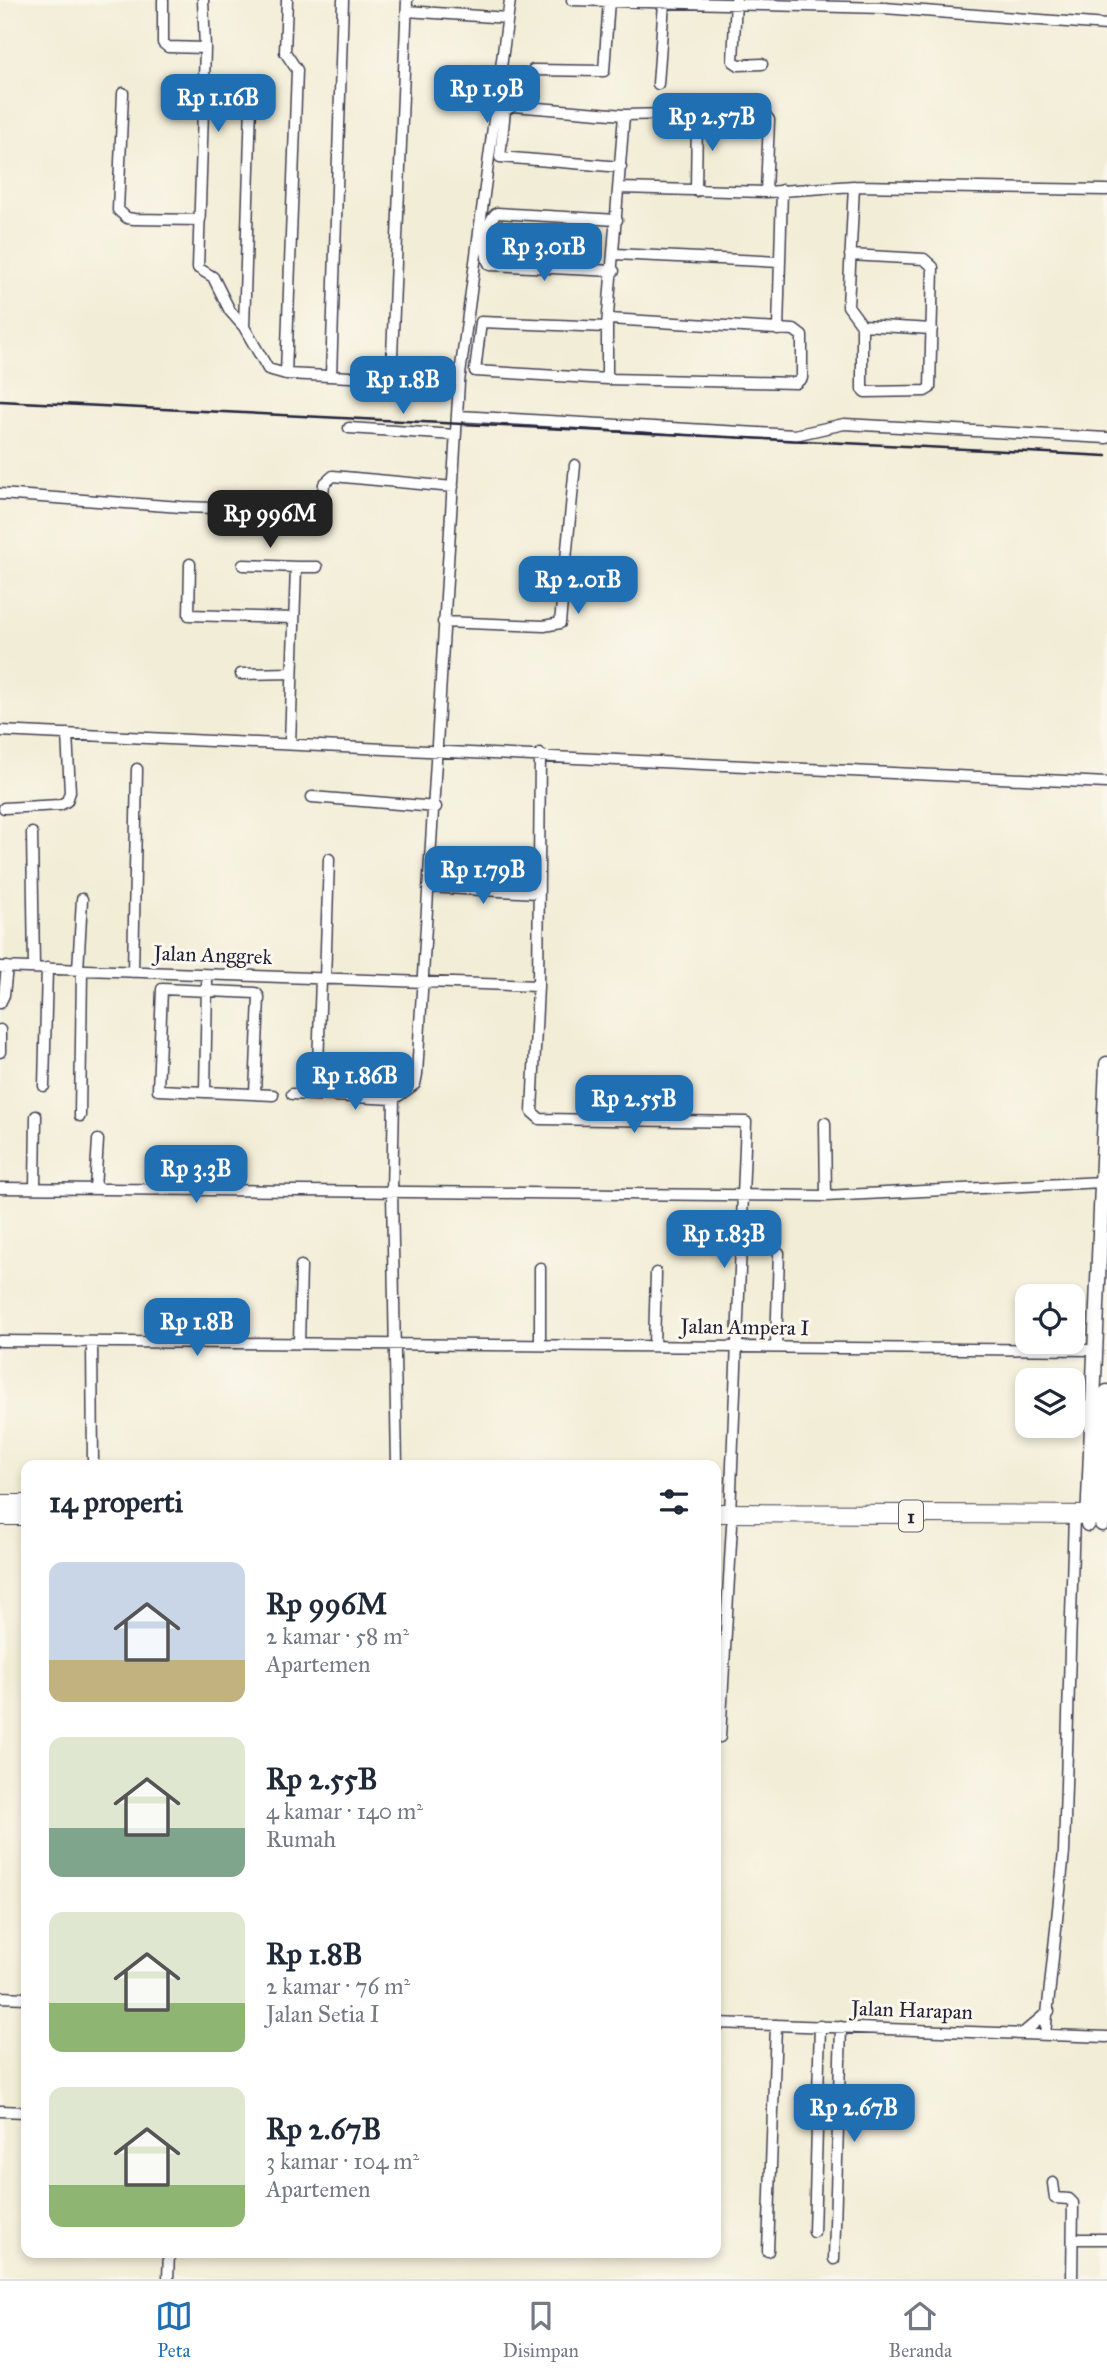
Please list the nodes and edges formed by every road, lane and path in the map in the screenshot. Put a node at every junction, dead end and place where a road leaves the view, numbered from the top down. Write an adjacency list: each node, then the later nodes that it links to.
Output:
1 (163, 0): 14 (street)
2 (203, 0): 14 (street)
3 (287, 0): 40 (street)
4 (343, 0): 41 (street)
5 (510, 0): 12 (street)
6 (572, 0): 7 (street)
7 (609, 1): 9 (street); 16 (street)
8 (736, 2): 9 (street); 10 (street); 15 (street)
9 (664, 3): 17 (street)
10 (812, 3): 13 (street)
11 (407, 6): 12 (street); 43 (street)
12 (508, 18): 44 (street)
13 (1107, 25)
14 (205, 48): 29 (street)
15 (762, 64)
16 (533, 70)
17 (657, 84)
18 (123, 93): 29 (street)
19 (251, 104): 37 (street)
20 (624, 115): 21 (street); 22 (street); 22 (street)
21 (697, 115): 27 (street); 28 (street)
22 (621, 167): 24 (street)
23 (853, 186): 25 (street); 26 (street); 32 (street)
24 (620, 187): 27 (street); 30 (street)
25 (782, 190): 28 (street); 33 (street)
26 (1107, 190)
27 (696, 191): 28 (street)
28 (765, 192)
29 (200, 220): 37 (street)
30 (617, 220): 31 (street); 34 (street)
31 (615, 254): 33 (street); 34 (street)
32 (850, 255): 36 (street); 38 (street)
33 (780, 262): 39 (street)
34 (614, 271): 35 (street)
35 (608, 323): 39 (street); 42 (street); 42 (street)
36 (862, 326): 38 (street); 38 (street)
37 (244, 327): 40 (street)
38 (932, 329)
39 (778, 330): 42 (street)
40 (286, 374): 41 (street)
41 (331, 376): 43 (street)
42 (607, 379)
43 (391, 380): 44 (street)
44 (459, 382): 45 (street)
45 (458, 416): 47 (street); 48 (street)
46 (349, 428): 47 (street)
47 (455, 435): 50 (street)
48 (1107, 438)
49 (575, 465): 57 (street)
50 (453, 486): 51 (street); 57 (street)
51 (0, 494)
52 (190, 564): 56 (street)
53 (243, 565): 54 (street)
54 (296, 567): 55 (street); 56 (street)
55 (317, 567)
56 (294, 618): 58 (street)
57 (443, 622): 63 (street)
58 (291, 673): 59 (street); 62 (street)
59 (241, 674)
60 (0, 731): 61 (street)
61 (67, 734): 62 (street); 69 (street)
62 (290, 744): 63 (street)
63 (437, 751): 64 (street); 68 (street)
64 (540, 754): 66 (street); 73 (street)
65 (137, 769): 79 (street)
66 (1107, 783)
67 (312, 797): 68 (street)
68 (436, 807): 72 (street)
69 (4, 808)
70 (32, 833): 76 (street)
71 (329, 859): 81 (street)
72 (428, 887): 73 (street); 82 (street)
73 (538, 893): 83 (street)
74 (82, 899): 78 (street)
75 (3, 967): 76 (street, Jalan Anggrek); 85 (street)
76 (34, 968): 77 (street, Jalan Anggrek)
77 (47, 968): 78 (street, Jalan Anggrek); 90 (street)
78 (80, 970): 79 (street, Jalan Anggrek); 98 (street)
79 (133, 972): 80 (street, Jalan Anggrek)
80 (208, 975): 81 (street, Jalan Anggrek); 84 (street)
81 (323, 979): 82 (street, Jalan Anggrek); 95 (street)
82 (424, 983): 83 (street, Jalan Anggrek); 96 (street)
83 (538, 986): 106 (street)
84 (207, 989): 91 (street); 91 (street); 92 (street)
85 (0, 1003)
86 (0, 1030): 87 (street)
87 (0, 1052)
88 (1107, 1064): 89 (main road)
89 (1107, 1077): 101 (main road)
90 (44, 1086)
91 (205, 1092): 92 (street)
92 (255, 1094): 94 (street)
93 (292, 1094): 95 (street)
94 (273, 1095)
95 (317, 1095): 96 (street)
96 (394, 1098): 105 (street)
97 (36, 1116): 103 (street)
98 (80, 1116)
99 (825, 1123): 107 (street)
100 (98, 1140): 104 (street)
101 (1102, 1182): 107 (street); 120 (main road)
102 (0, 1188): 103 (street)
103 (35, 1188): 104 (street)
104 (95, 1189): 105 (street)
105 (392, 1192): 106 (street); 115 (street)
106 (745, 1195): 107 (street); 118 (street)
107 (826, 1195)
108 (779, 1253): 119 (street)
109 (301, 1266): 114 (street)
110 (540, 1268): 116 (street)
111 (656, 1273): 117 (street)
112 (0, 1341): 113 (street, Jalan Ampera I)
113 (92, 1342): 114 (street, Jalan Ampera I); 122 (street)
114 (299, 1343): 115 (street, Jalan Ampera I)
115 (394, 1343): 116 (street, Jalan Ampera I); 123 (street)
116 (540, 1345): 117 (street, Jalan Ampera I)
117 (654, 1346): 118 (street, Jalan Ampera I)
118 (736, 1347): 119 (street, Jalan Ampera I); 128 (street)
119 (776, 1347): 120 (street, Jalan Ampera I)
120 (1095, 1350): 129 (main road)
121 (1107, 1392): 129 (main road)
122 (93, 1460)
123 (397, 1460)
124 (0, 1504): 125 (highway)
125 (21, 1504)
126 (0, 1516): 127 (highway)
127 (21, 1516)
128 (723, 1519): 129 (highway, 1); 130 (street)
129 (1093, 1519): 133 (street)
130 (721, 1586)
131 (0, 1997): 132 (street)
132 (21, 1998)
133 (1049, 2011): 138 (street); 139 (street)
134 (721, 2023): 135 (street, Jalan Harapan)
135 (776, 2025): 136 (street, Jalan Harapan); 147 (street)
136 (820, 2026): 137 (street, Jalan Harapan); 144 (street)
137 (841, 2027): 138 (street, Jalan Harapan); 149 (street)
138 (1023, 2034): 139 (street, Jalan Harapan)
139 (1045, 2034): 140 (street, Jalan Harapan)
140 (1107, 2036)
141 (0, 2111): 142 (street)
142 (21, 2112)
143 (1053, 2183): 145 (street)
144 (814, 2232)
145 (1073, 2239): 146 (street); 151 (street)
146 (1107, 2239)
147 (768, 2251)
148 (169, 2258): 150 (street)
149 (834, 2259)
150 (168, 2279)
151 (1072, 2279)

